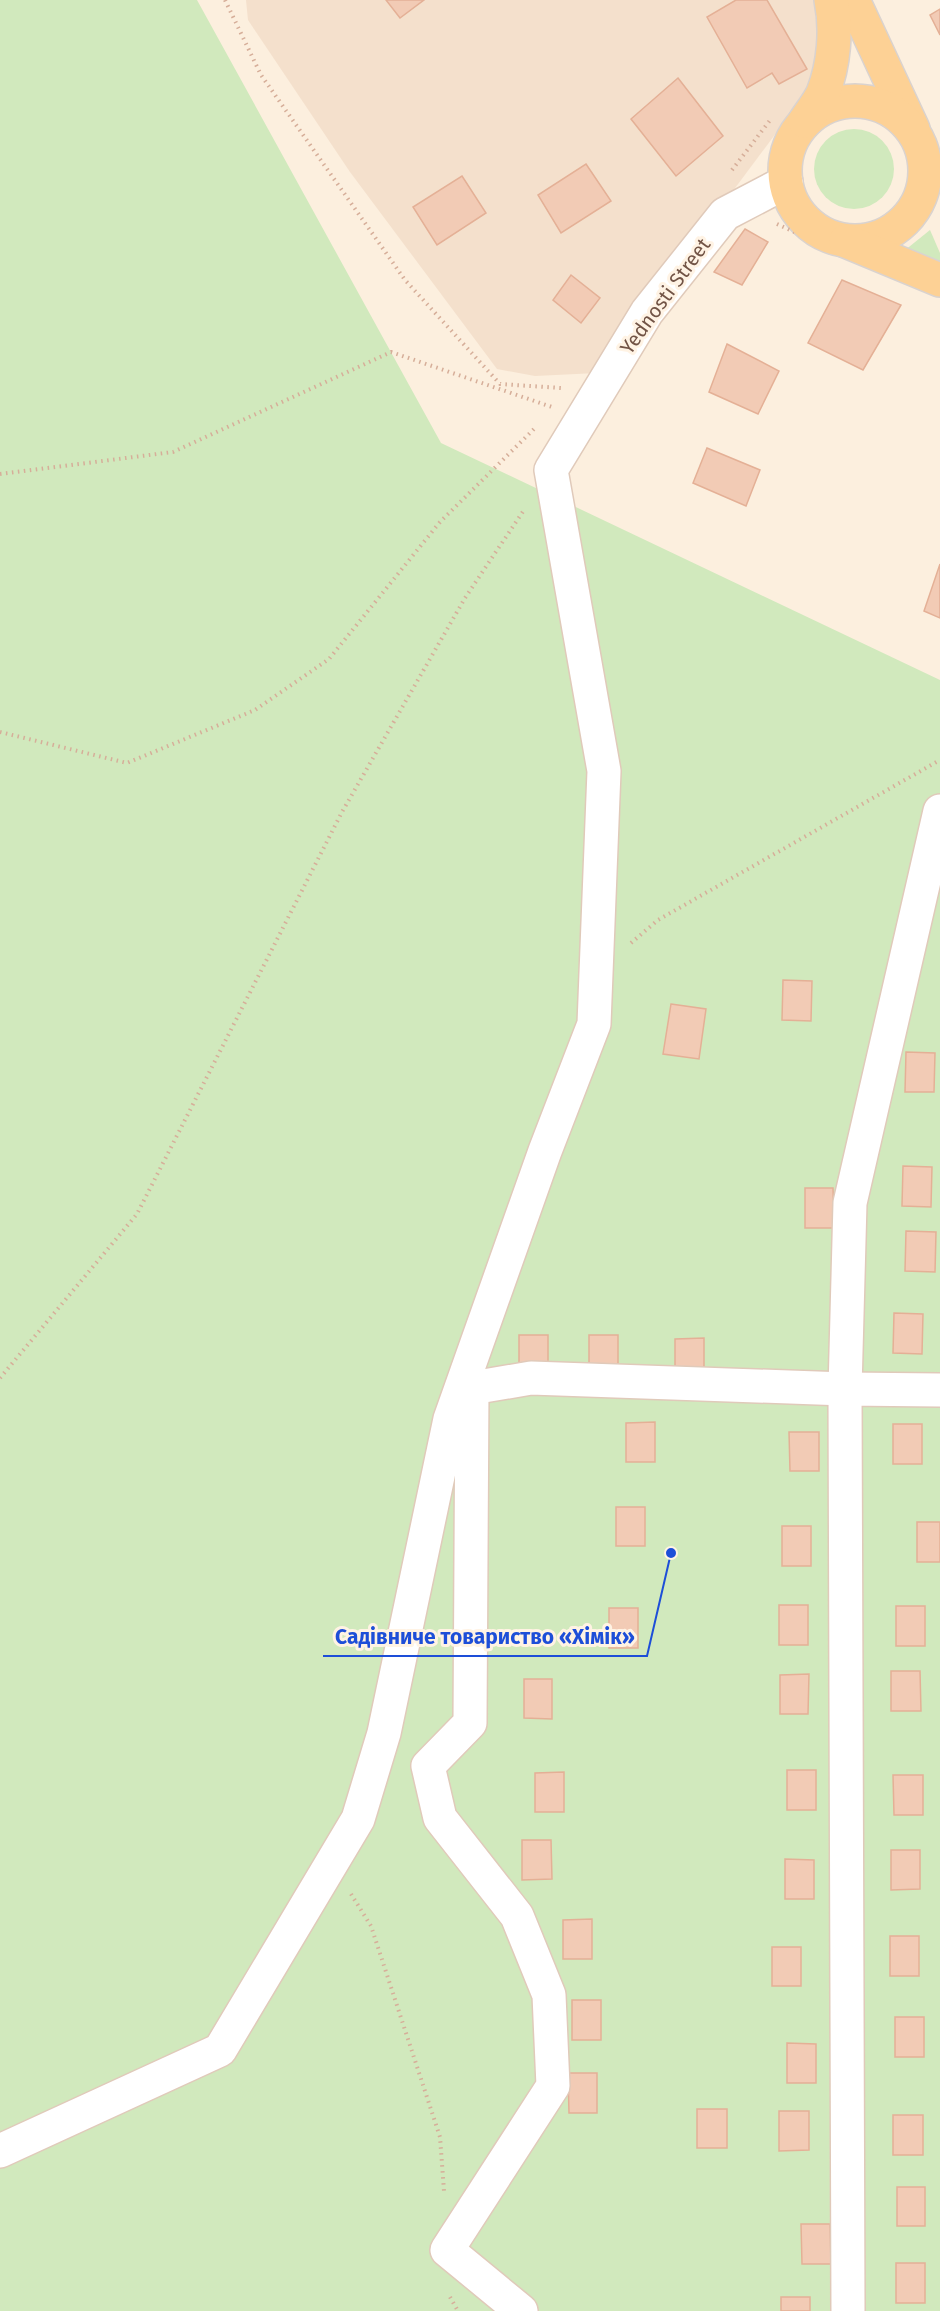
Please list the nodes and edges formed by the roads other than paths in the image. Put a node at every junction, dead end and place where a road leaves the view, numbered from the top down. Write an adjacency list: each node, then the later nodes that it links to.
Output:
1 (831, 0): 3 (main road)
2 (853, 0): 4 (main road)
3 (805, 121): 4 (main road); 5 (main road)
4 (921, 147): 6 (main road); 7 (main road)
5 (786, 182): 7 (main road); 12 (street, Yednosti Street)
6 (940, 186)
7 (844, 241): 8 (main road)
8 (940, 280)
9 (940, 811): 10 (street)
10 (845, 1389): 11 (street); 13 (street); 14 (street)
11 (940, 1390)
12 (0, 2151)
13 (521, 2311)
14 (848, 2311)

